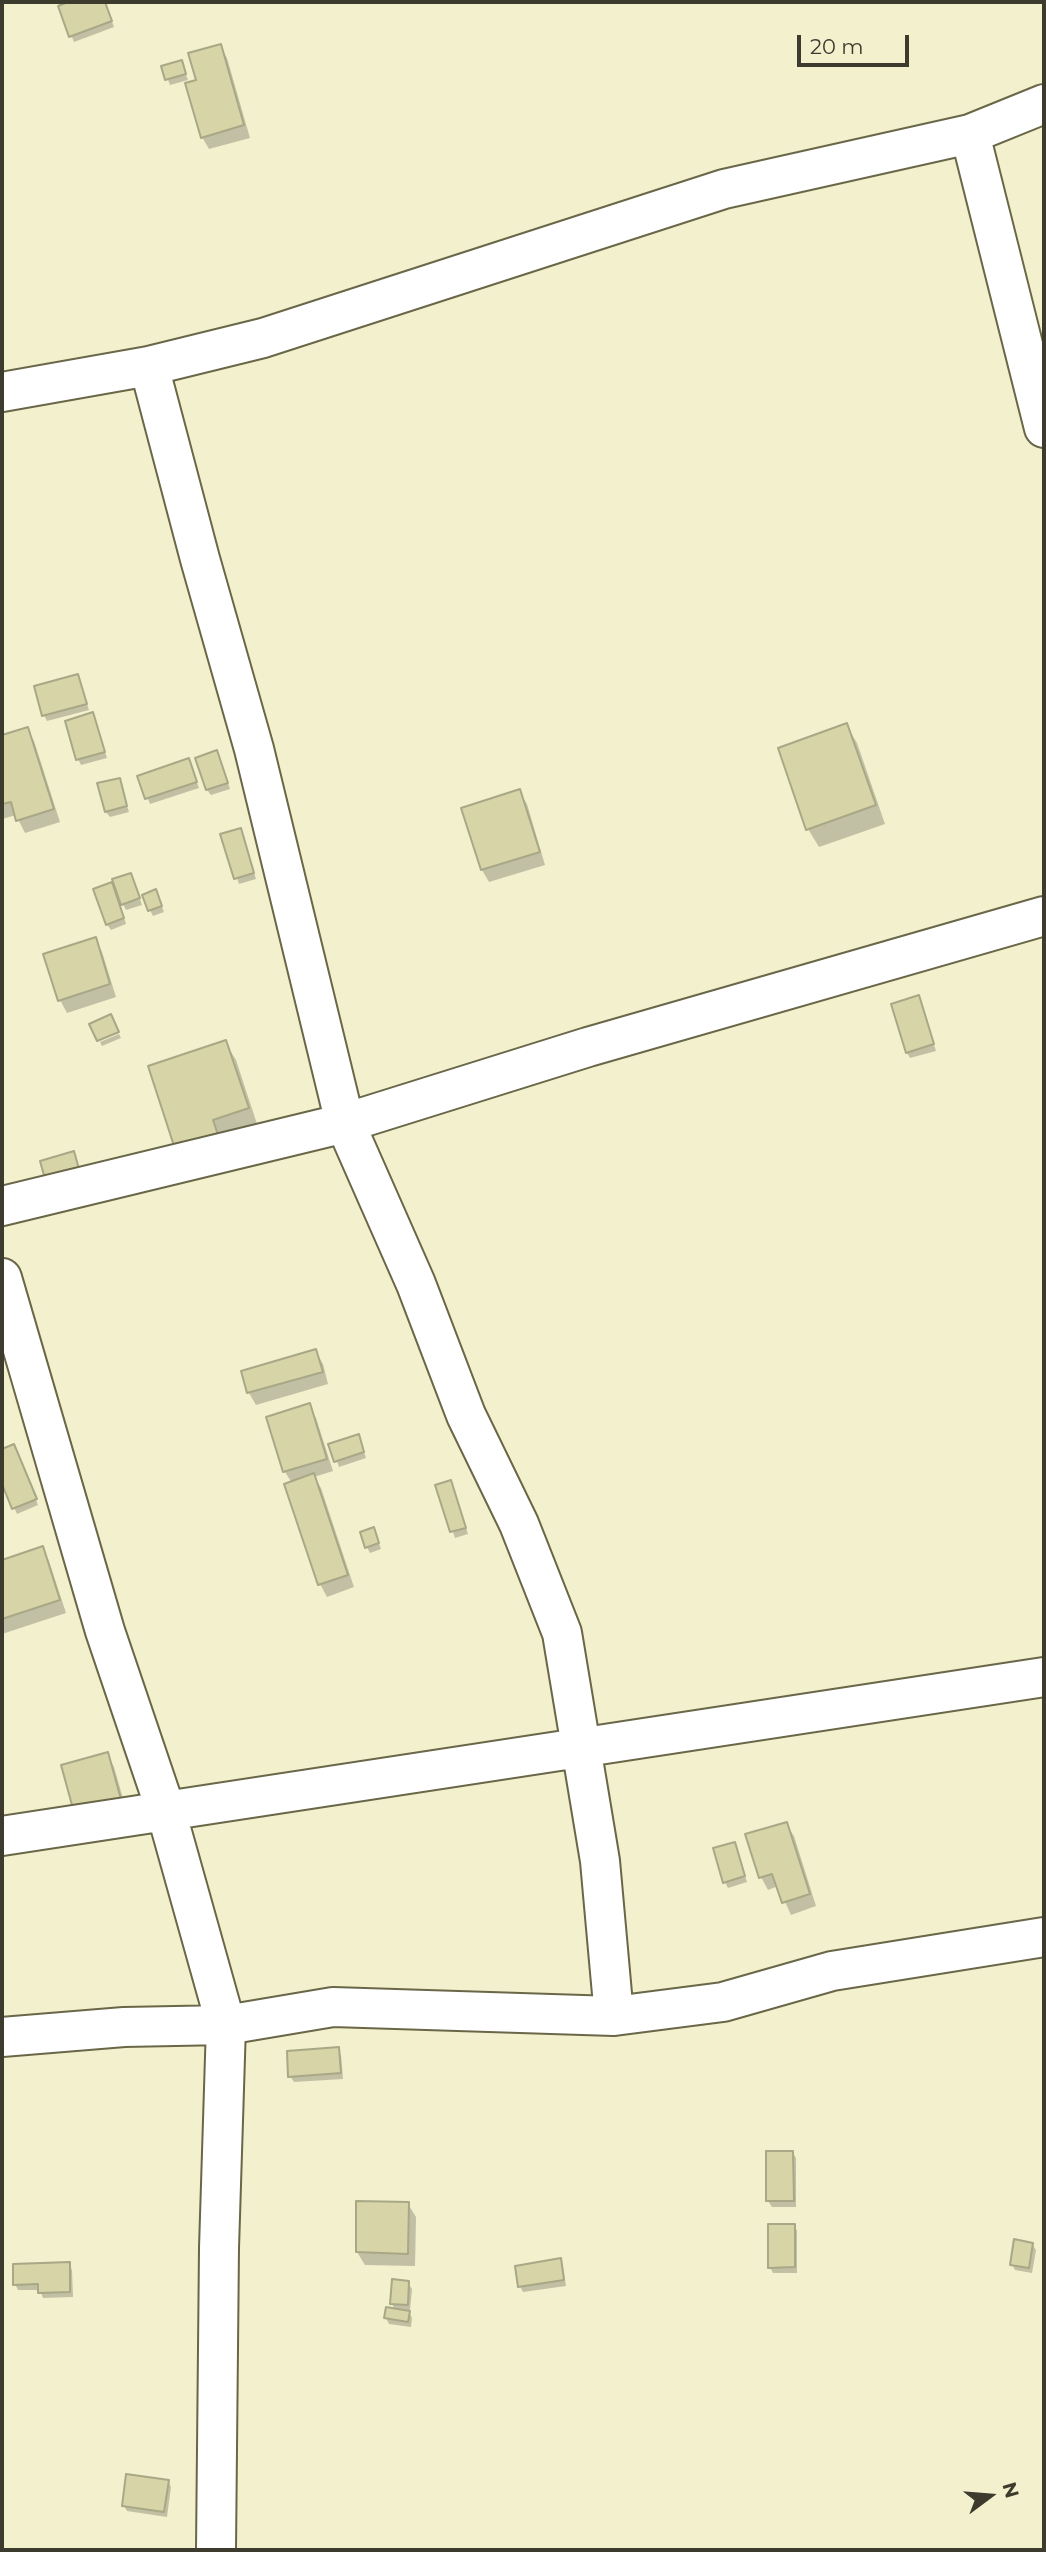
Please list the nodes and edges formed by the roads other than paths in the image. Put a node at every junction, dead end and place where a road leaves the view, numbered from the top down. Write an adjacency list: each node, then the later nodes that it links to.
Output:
1 (1044, 104): 2 (street)
2 (970, 134): 3 (street); 5 (street)
3 (149, 366): 4 (street); 7 (street)
4 (2, 392)
5 (1044, 428)
6 (1044, 916): 7 (street)
7 (345, 1124): 8 (street); 11 (street)
8 (2, 1206)
9 (2, 1278): 12 (street)
10 (1044, 1676): 11 (street)
11 (580, 1747): 12 (street); 15 (street)
12 (166, 1811): 13 (street); 16 (street)
13 (2, 1836)
14 (1044, 1937): 15 (street)
15 (614, 2016): 16 (street)
16 (226, 2025): 17 (street); 18 (street)
17 (2, 2037)
18 (216, 2550)

